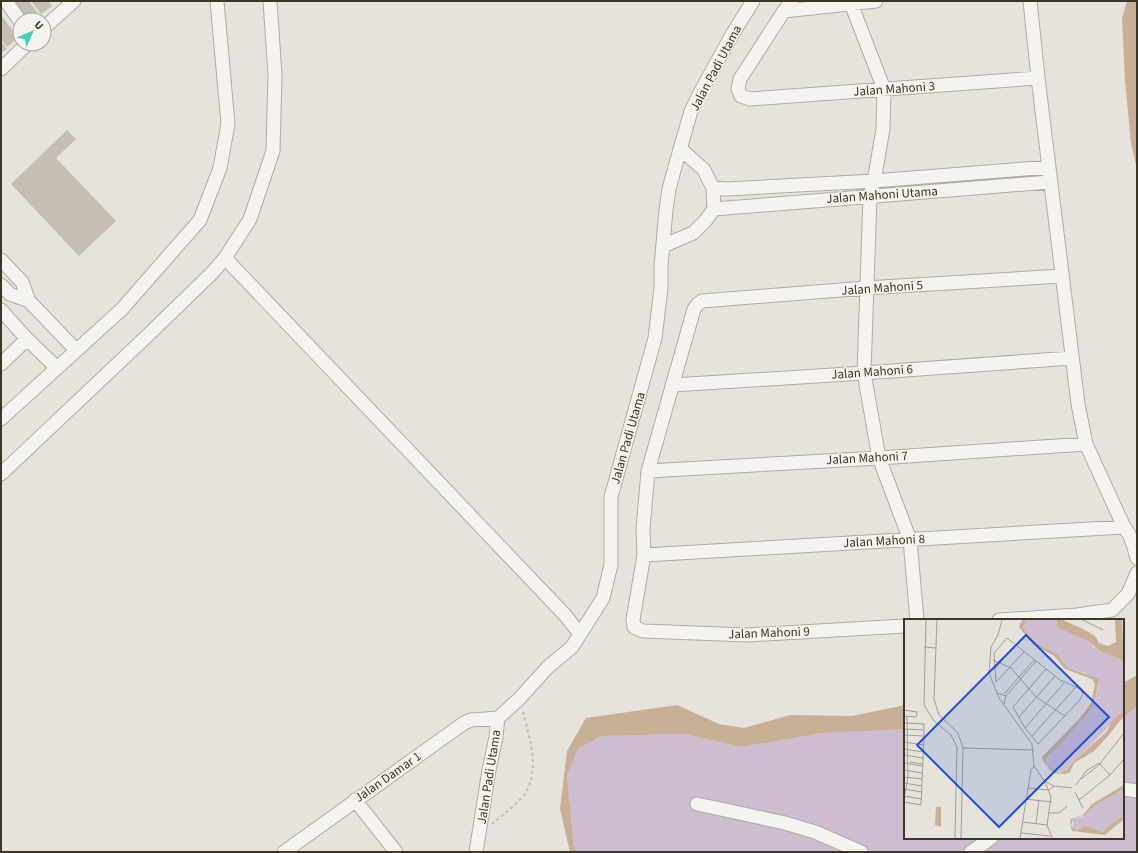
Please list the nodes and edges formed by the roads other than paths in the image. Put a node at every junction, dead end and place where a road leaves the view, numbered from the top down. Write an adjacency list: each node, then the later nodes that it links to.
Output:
1 (6, 1): 10 (street)
2 (217, 1): 32 (street)
3 (270, 1): 24 (street)
4 (753, 1): 16 (street, Jalan Padi Utama)
5 (876, 1): 8 (street)
6 (1030, 1): 14 (street)
7 (70, 2): 11 (street)
8 (851, 2): 9 (street); 15 (street)
9 (788, 6): 15 (street, Jalan Mahoni 3)
10 (14, 12)
11 (52, 20)
12 (19, 52): 13 (street)
13 (1, 69)
14 (1038, 78): 15 (street, Jalan Mahoni 3); 17 (street)
15 (884, 89): 18 (street)
16 (681, 149): 20 (street); 23 (street, Jalan Padi Utama)
17 (1048, 167): 18 (street, Jalan Mahoni Utama); 19 (street)
18 (874, 181): 20 (street, Jalan Mahoni Utama); 21 (street)
19 (1050, 182): 21 (street, Jalan Mahoni Utama); 26 (street)
20 (713, 188): 22 (street)
21 (870, 196): 22 (street, Jalan Mahoni Utama); 28 (street)
22 (714, 209): 23 (street)
23 (663, 246): 51 (street, Jalan Padi Utama)
24 (225, 258): 42 (street); 51 (street)
25 (1, 260): 29 (street)
26 (1062, 276): 28 (street, Jalan Mahoni 5); 33 (street)
27 (1, 285): 29 (street)
28 (866, 288): 36 (street); 37 (street, Jalan Mahoni 5)
29 (29, 302): 32 (street)
30 (1, 310): 31 (street)
31 (27, 339): 34 (street); 35 (street)
32 (76, 350): 35 (street)
33 (1072, 358): 36 (street, Jalan Mahoni 6); 39 (street)
34 (1, 364)
35 (57, 368): 38 (street)
36 (864, 373): 37 (street, Jalan Mahoni 6); 40 (street)
37 (673, 385): 41 (street)
38 (1, 419)
39 (1086, 444): 40 (street, Jalan Mahoni 7); 43 (street)
40 (879, 458): 41 (street, Jalan Mahoni 7); 44 (street)
41 (648, 471): 45 (street)
42 (1, 474)
43 (1124, 527): 44 (street, Jalan Mahoni 8); 46 (street)
44 (910, 540): 45 (street, Jalan Mahoni 8); 48 (street)
45 (644, 555): 50 (street, Jalan Mahoni 9)
46 (1137, 558)
47 (1137, 573): 49 (street)
48 (917, 619)
49 (1015, 619)
50 (904, 626)
51 (580, 634): 52 (street, Jalan Padi Utama)
52 (498, 718): 55 (street, Jalan Damar 1); 60 (street, Jalan Padi Utama)
53 (1124, 789): 54 (street)
54 (1137, 791)
55 (355, 800): 58 (street, Jalan Damar 1); 59 (street)
56 (697, 804): 61 (street)
57 (990, 839): 62 (street)
58 (288, 851)
59 (396, 852)
60 (476, 852)
61 (861, 852)
62 (971, 852)

